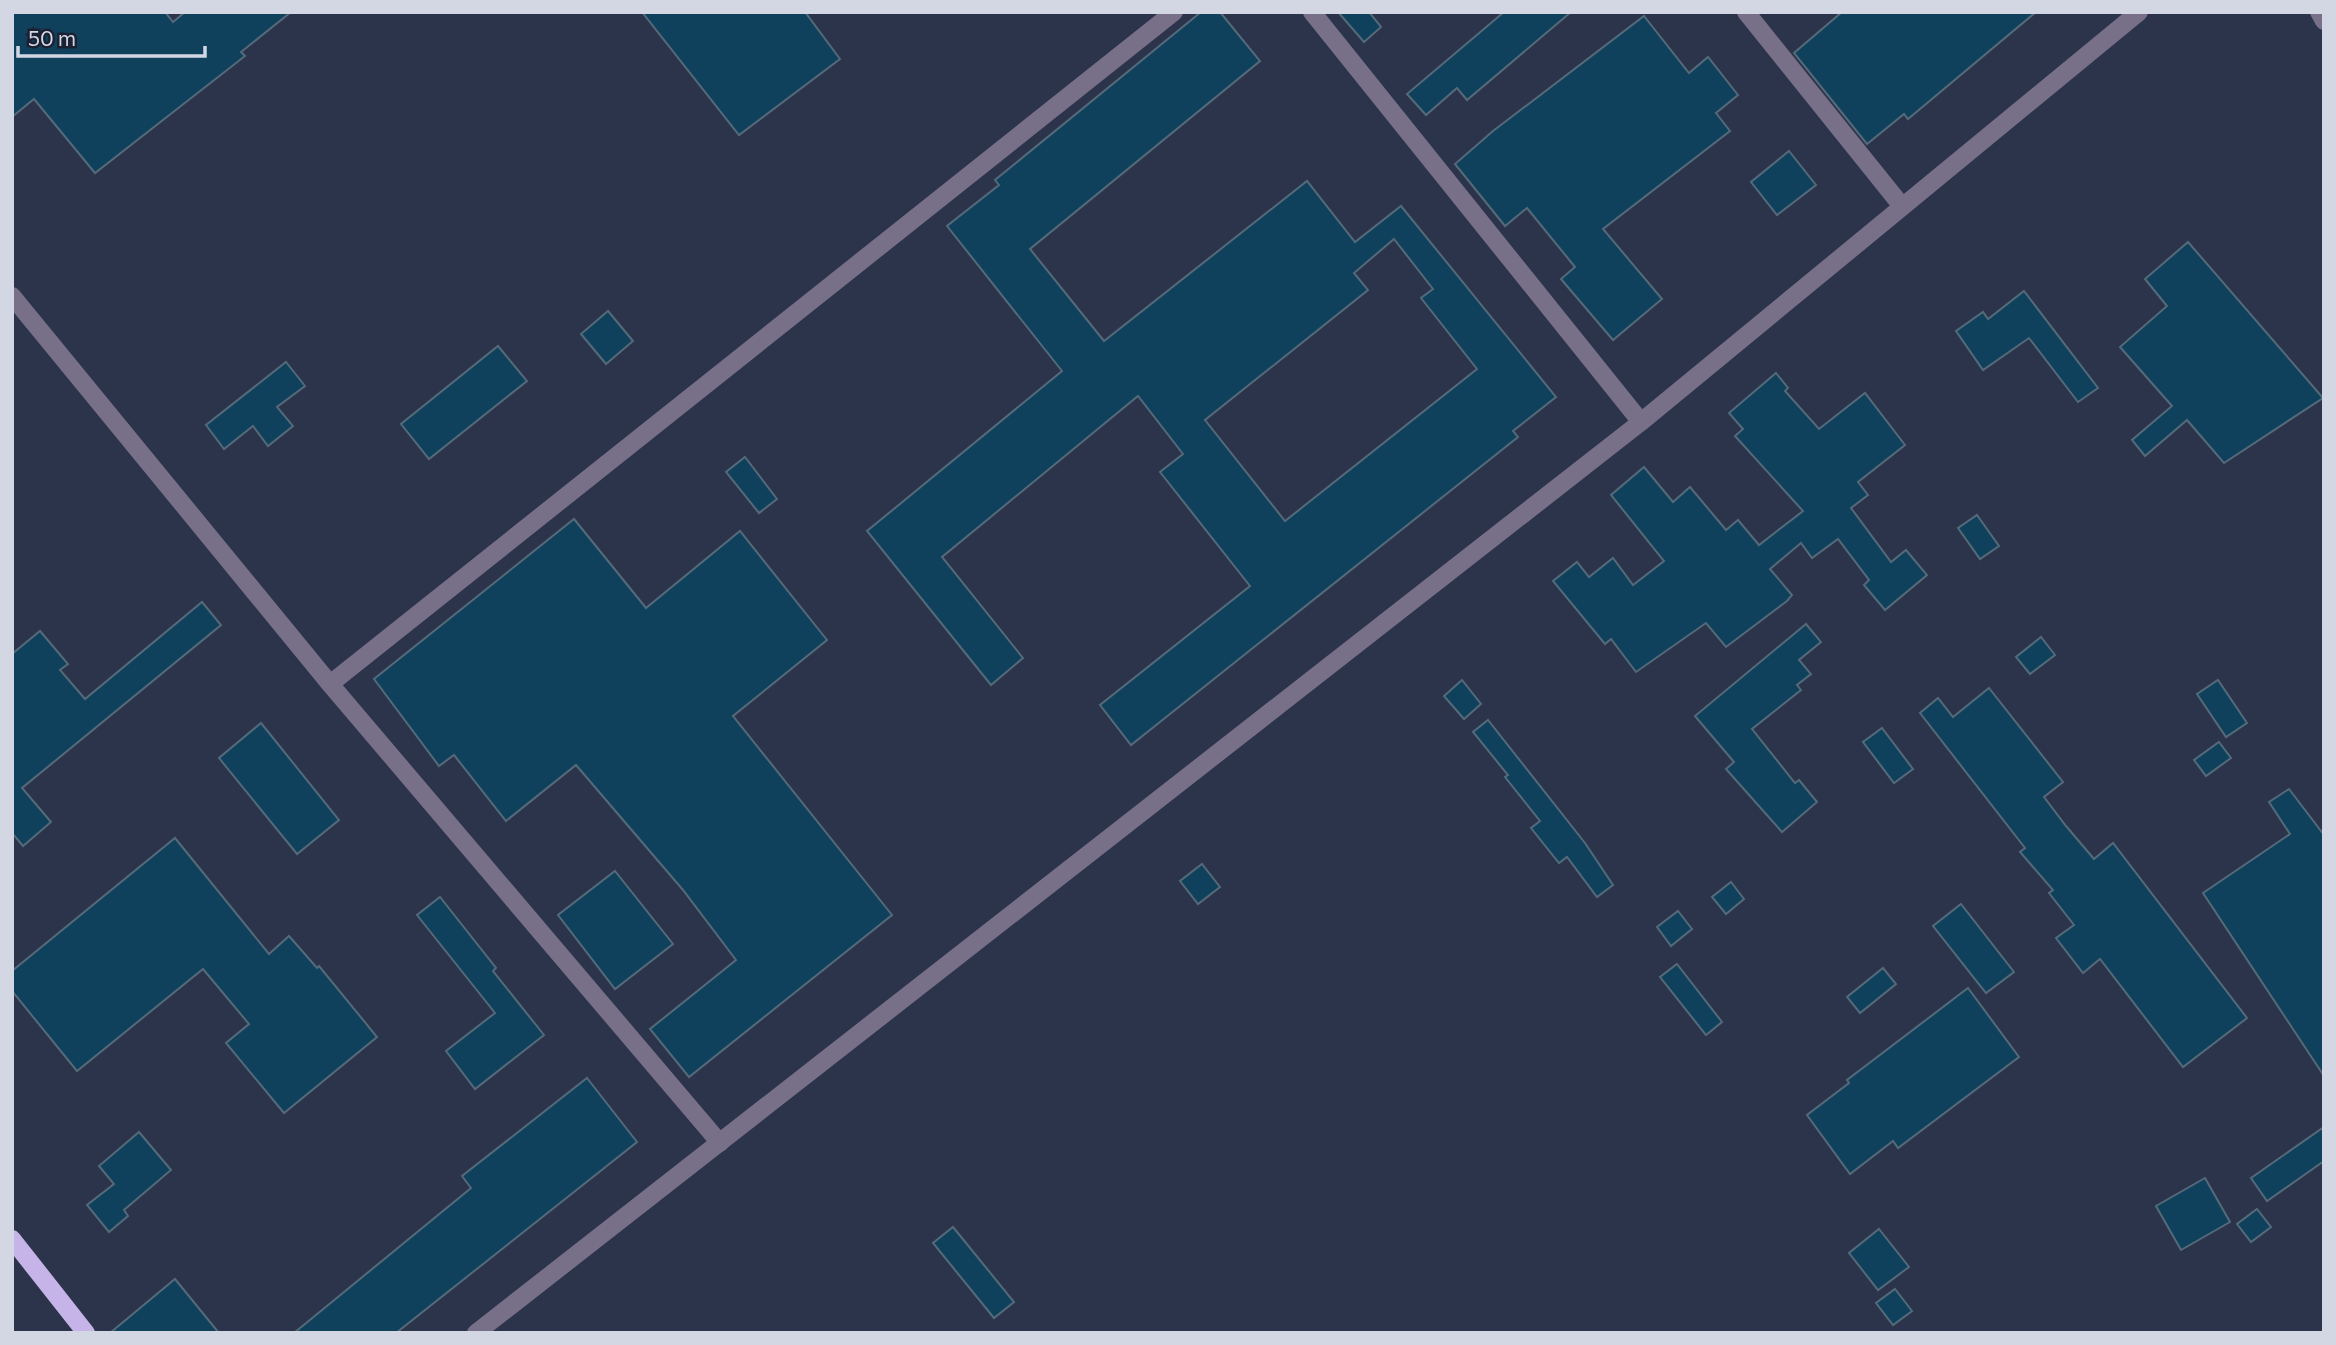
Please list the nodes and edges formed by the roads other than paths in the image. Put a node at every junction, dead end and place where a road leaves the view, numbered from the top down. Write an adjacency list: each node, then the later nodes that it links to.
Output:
1 (1174, 12): 10 (street)
2 (1312, 12): 9 (street)
3 (1746, 12): 7 (street)
4 (2139, 12): 7 (street)
5 (2319, 12): 6 (street)
6 (2324, 21)
7 (1901, 205): 9 (street)
8 (12, 296): 10 (street)
9 (1641, 422): 11 (street)
10 (330, 684): 11 (street)
11 (720, 1143): 14 (street)
12 (12, 1239): 13 (main road)
13 (86, 1333)
14 (476, 1333)

